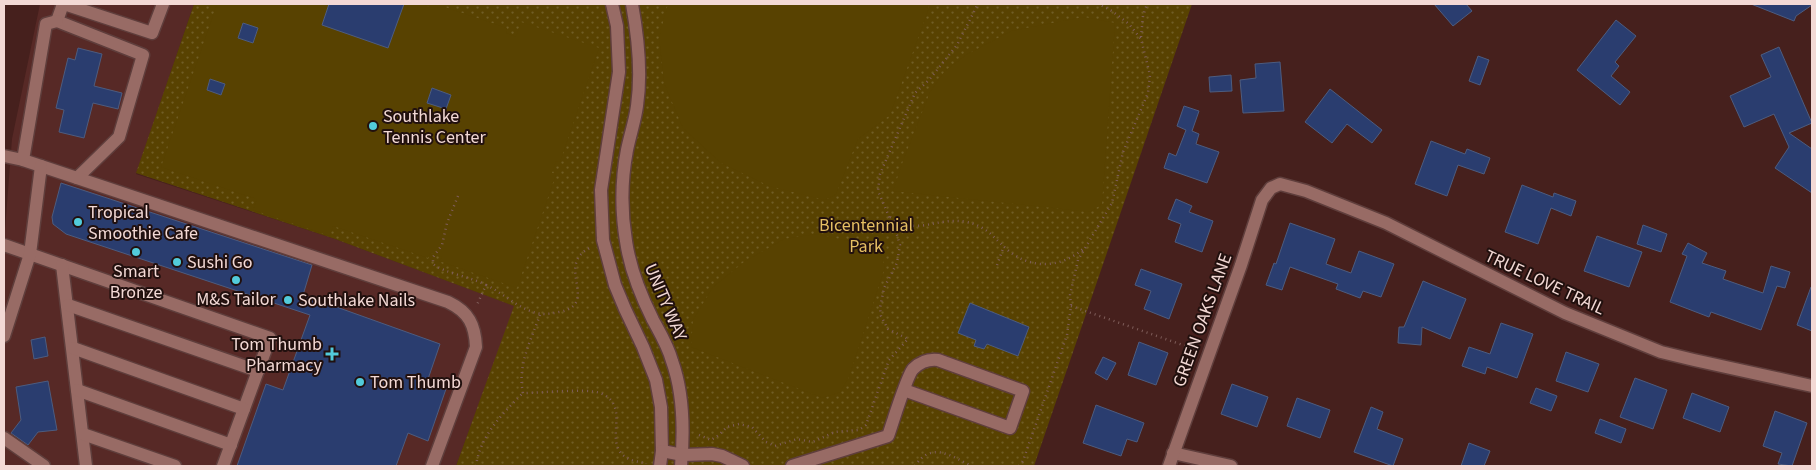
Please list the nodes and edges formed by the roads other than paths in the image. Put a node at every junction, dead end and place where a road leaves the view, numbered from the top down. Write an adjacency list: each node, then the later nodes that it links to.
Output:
1 (64, 4): 2 (street); 5 (street)
2 (163, 4)
3 (612, 4): 25 (street)
4 (632, 4): 27 (street, UNITY WAY)
5 (58, 21): 7 (street); 9 (street)
6 (4, 156): 7 (street)
7 (23, 160): 8 (street)
8 (40, 166): 9 (street); 12 (street)
9 (78, 178): 32 (street)
10 (1272, 188): 18 (street, TRUE LOVE TRAIL); 26 (street, GREEN OAKS LANE)
11 (4, 245): 12 (street)
12 (30, 254): 13 (street); 15 (street)
13 (62, 265): 14 (street); 17 (street)
14 (68, 305): 16 (street); 17 (street)
15 (4, 336)
16 (73, 348): 19 (street); 21 (street)
17 (258, 370): 21 (street)
18 (1812, 386)
19 (77, 390): 22 (street); 24 (street)
20 (904, 390): 20 (street); 35 (street)
21 (244, 409): 24 (street)
22 (83, 434): 29 (street); 30 (street)
23 (4, 438): 28 (street)
24 (231, 445): 31 (street)
25 (662, 451): 27 (street); 33 (street)
26 (1173, 453): 36 (street, GREEN OAKS LANE); 37 (street)
27 (682, 458): 34 (street)
28 (44, 466)
29 (86, 466)
30 (175, 466)
31 (223, 466)
32 (432, 466)
33 (660, 466)
34 (743, 466)
35 (792, 466)
36 (1169, 466)
37 (1231, 466)

